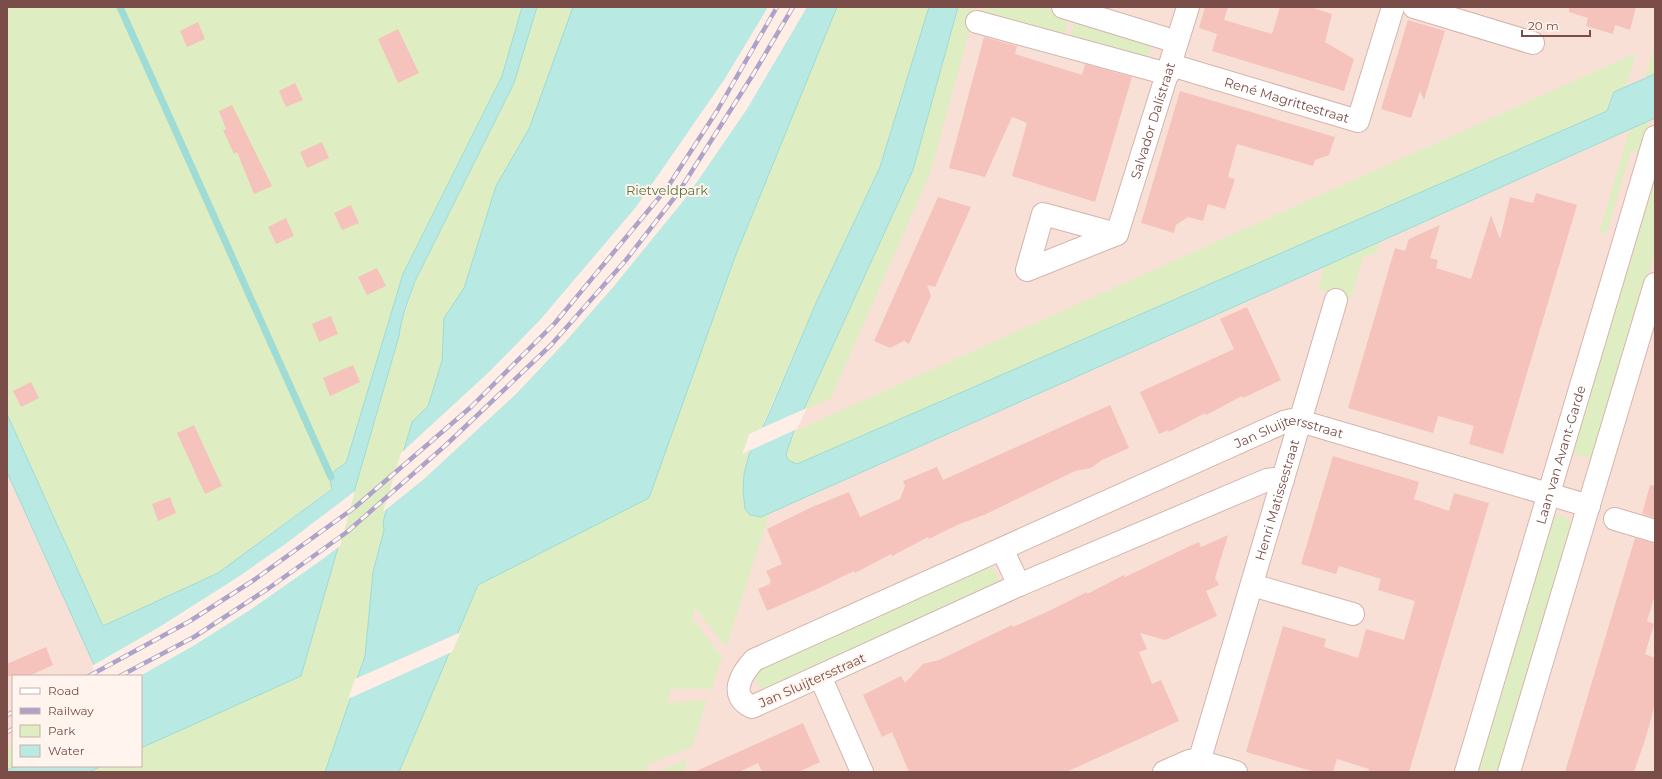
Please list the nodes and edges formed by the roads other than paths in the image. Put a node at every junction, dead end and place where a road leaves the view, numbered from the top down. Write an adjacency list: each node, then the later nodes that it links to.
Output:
1 (1063, 7): 6 (street)
2 (1188, 7): 6 (street, Salvador Dalístraat)
3 (1393, 7): 8 (street, René Magrittestraat)
4 (1414, 7): 7 (street)
5 (977, 22): 8 (street)
6 (1177, 42): 8 (street, Salvador Dalístraat)
7 (1533, 43)
8 (1169, 69): 10 (street, Salvador Dalístraat)
9 (1654, 144): 15 (street, Laan van Avant-Garde)
10 (1117, 234)
11 (1655, 284): 16 (street)
12 (1336, 300): 13 (street, Henri Matissestraat)
13 (1300, 421): 14 (street, Henri Matissestraat); 15 (street, Jan Sluijtersstraat); 19 (street, Jan Sluijtersstraat)
14 (1283, 480): 20 (street, Jan Sluijtersstraat); 21 (street, Henri Matissestraat)
15 (1548, 494): 16 (street, Jan Sluijtersstraat); 28 (street, Laan van Avant-Garde)
16 (1589, 506): 29 (street)
17 (1615, 519): 18 (street)
18 (1655, 531)
19 (1002, 549): 20 (street); 23 (street, Jan Sluijtersstraat)
20 (1019, 585): 23 (street, Jan Sluijtersstraat)
21 (1252, 585): 22 (street); 24 (street, Henri Matissestraat)
22 (1353, 614)
23 (820, 676): 25 (street)
24 (1197, 766): 26 (street); 27 (street)
25 (862, 772)
26 (1164, 772)
27 (1236, 772)
28 (1466, 772)
29 (1509, 772)

